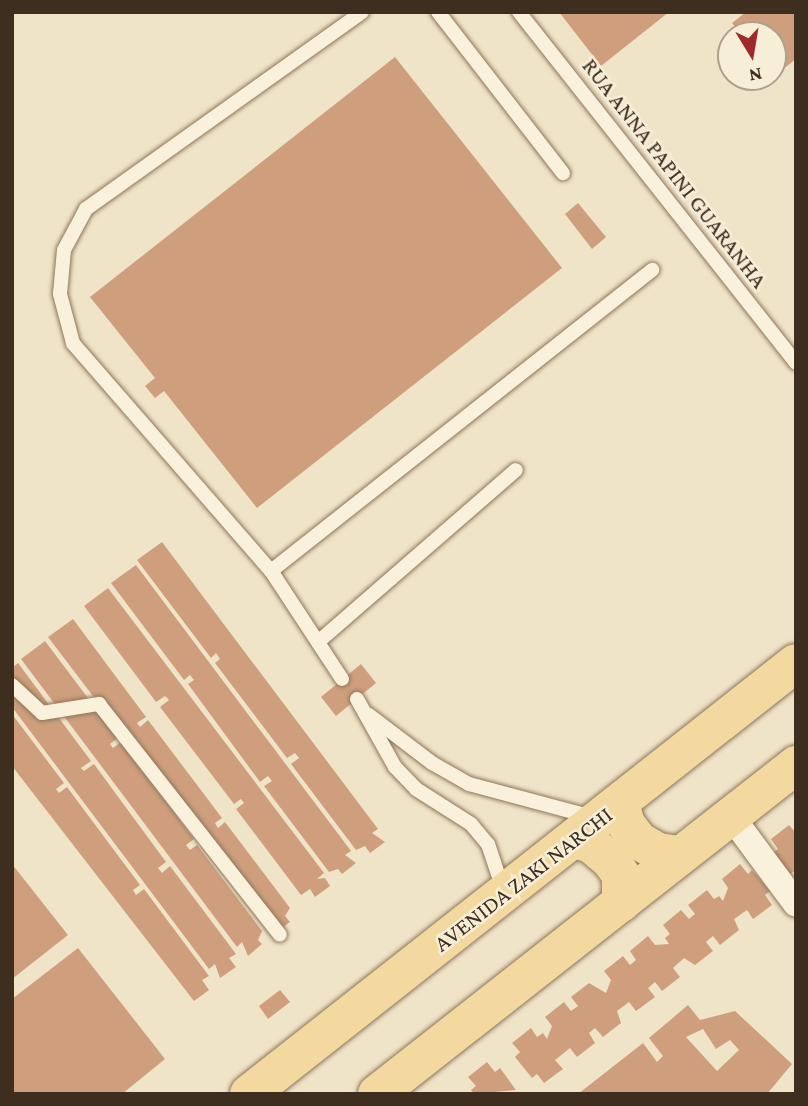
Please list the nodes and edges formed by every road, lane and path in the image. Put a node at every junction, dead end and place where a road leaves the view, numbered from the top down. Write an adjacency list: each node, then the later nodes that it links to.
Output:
1 (362, 12): 8 (lane)
2 (438, 12): 4 (lane)
3 (519, 12): 6 (lane, RUA ANNA PAPINI GUARANHA)
4 (563, 173)
5 (652, 270): 8 (lane)
6 (796, 363)
7 (516, 470): 9 (lane)
8 (271, 571): 9 (lane)
9 (318, 642): 11 (lane)
10 (796, 663): 17 (main road, AVENIDA ZAKI NARCHI)
11 (342, 679)
12 (12, 685): 22 (lane)
13 (357, 699): 14 (lane)
14 (369, 715): 17 (lane); 19 (lane)
15 (796, 765): 16 (main road)
16 (731, 816): 18 (main road); 21 (street)
17 (598, 820): 18 (main road); 19 (main road, AVENIDA ZAKI NARCHI); 20 (main road)
18 (680, 855): 20 (main road)
19 (504, 894): 23 (main road, AVENIDA ZAKI NARCHI)
20 (621, 903): 24 (main road)
21 (796, 904)
22 (280, 935)
23 (249, 1094)
24 (377, 1094)

